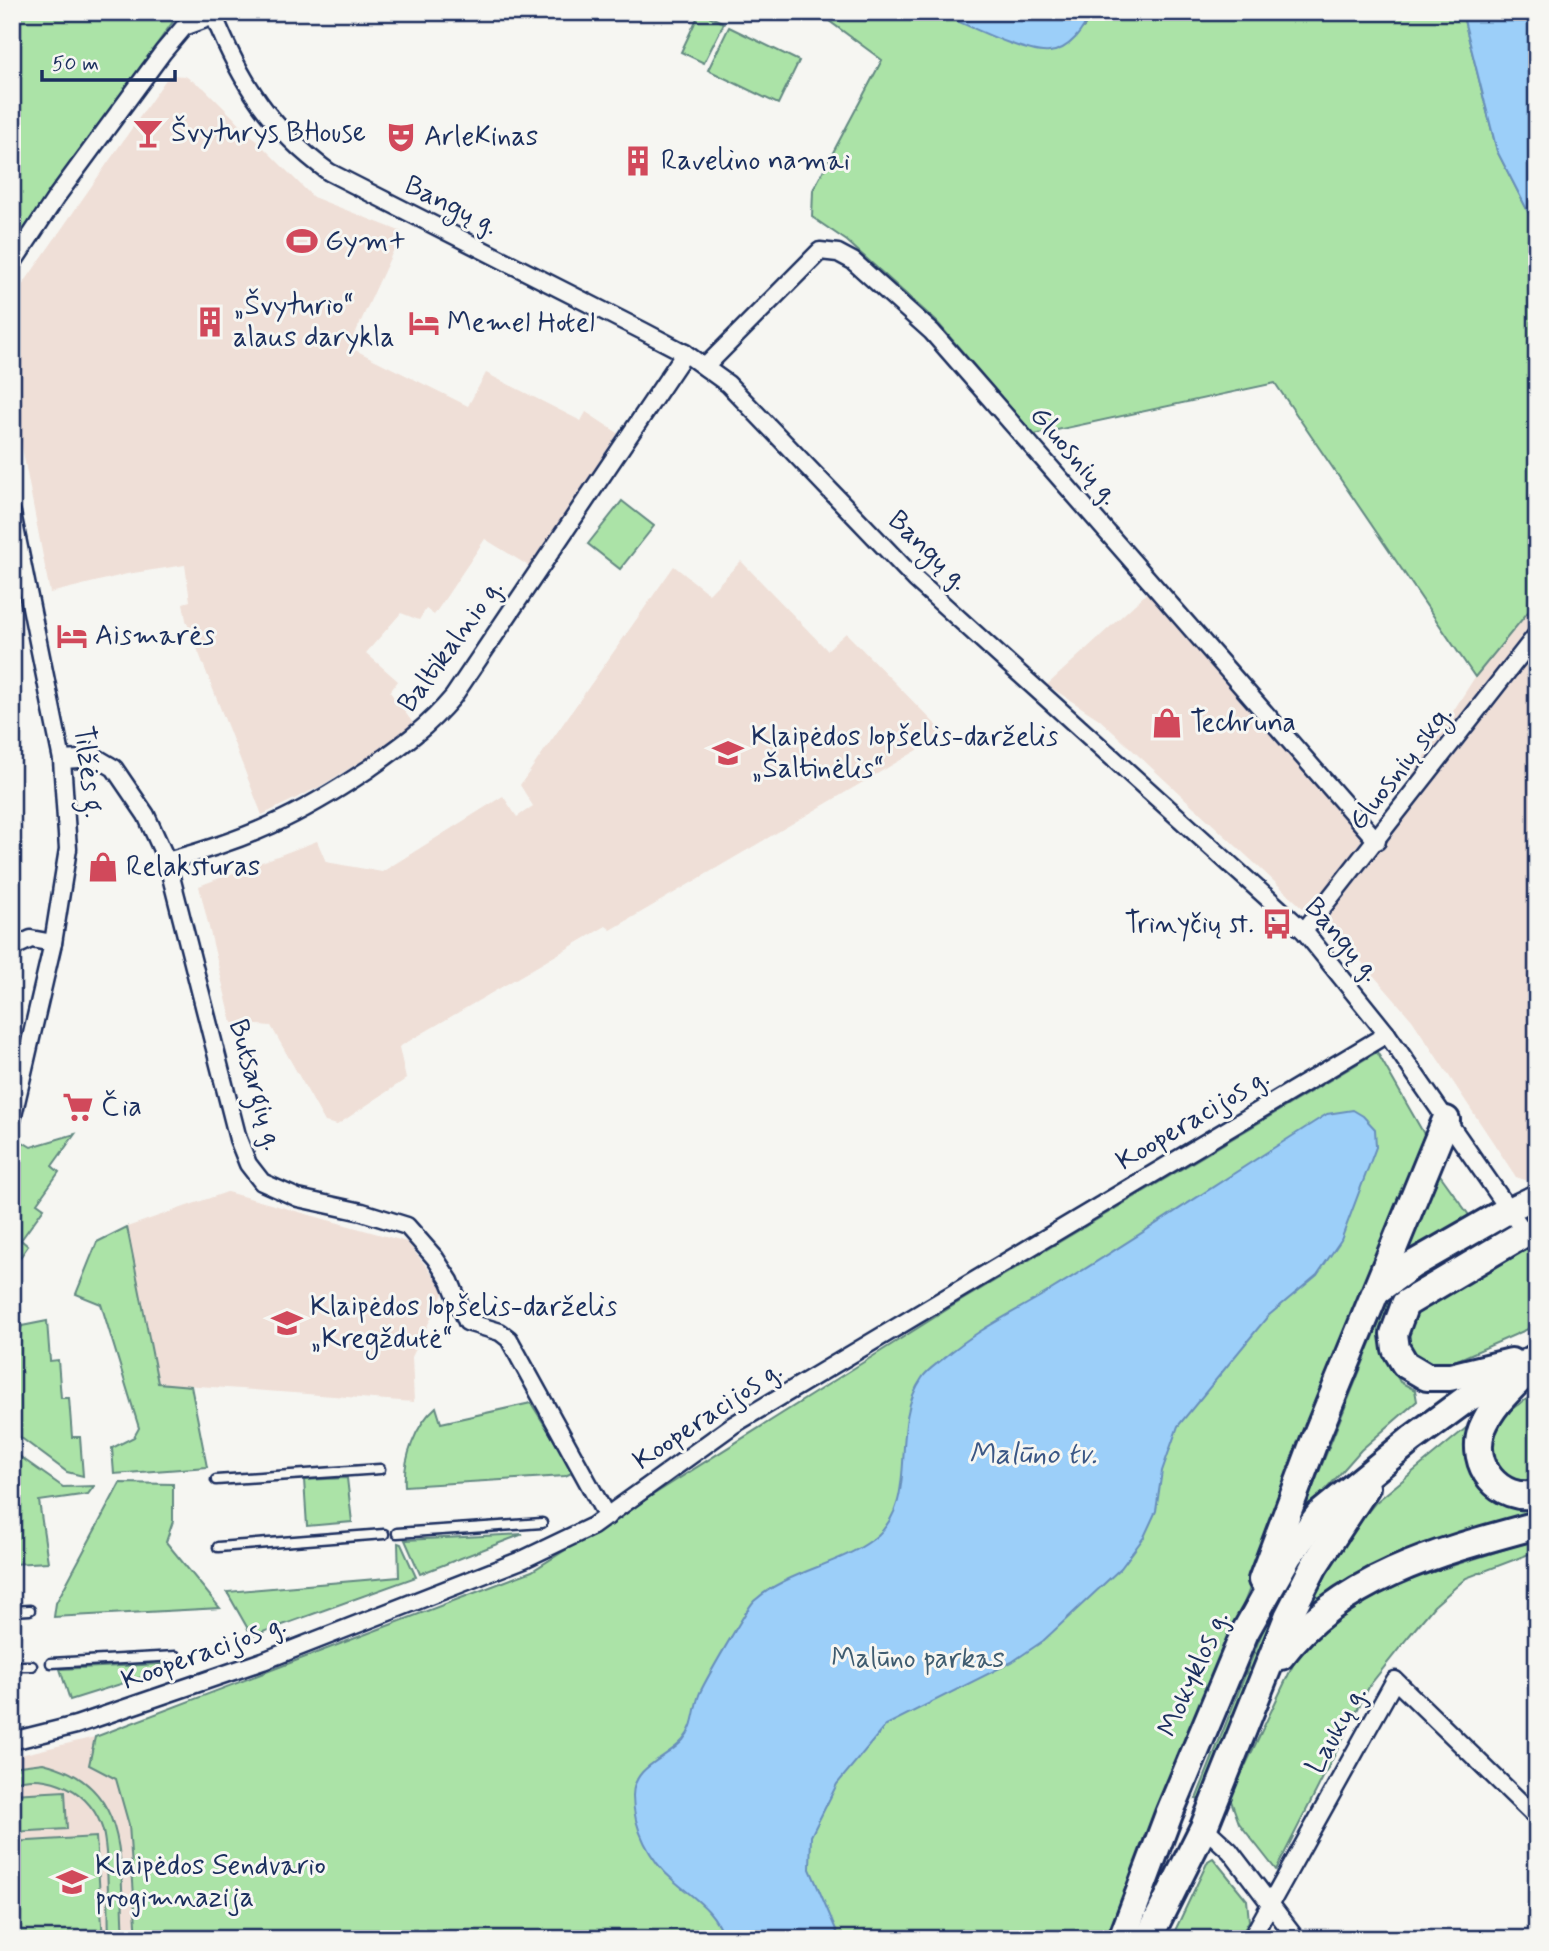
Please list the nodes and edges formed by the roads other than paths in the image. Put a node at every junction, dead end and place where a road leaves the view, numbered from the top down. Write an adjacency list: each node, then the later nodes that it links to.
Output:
1 (214, 14): 2 (street); 3 (street, Bangų g.)
2 (12, 264)
3 (685, 353): 4 (street, Bangų g.); 9 (street, Baltikalnio g.)
4 (705, 367): 8 (street, Gluosnių g.); 10 (street, Bangų g.)
5 (12, 513): 7 (street, Tilžės g.)
6 (1537, 634): 8 (street, Gluosnių skg.)
7 (62, 760): 9 (street, Butsargių g.); 11 (street, Tilžės g.)
8 (1377, 841): 10 (street, Gluosnių skg.)
9 (167, 861): 25 (street, Butsargių g.)
10 (1304, 931): 13 (street, Bangų g.)
11 (53, 943): 12 (street); 14 (street, Tilžės g.)
12 (12, 948)
13 (1387, 1034): 15 (street, Bangų g.); 25 (street, Kooperacijos g.)
14 (12, 1120)
15 (1446, 1120): 17 (street, Bangų g.); 19 (main road)
16 (1537, 1196): 17 (main road)
17 (1508, 1210): 18 (street, Bangų g.); 19 (main road)
18 (1531, 1230): 20 (main road)
19 (1378, 1289): 33 (main road)
20 (1537, 1358): 22 (main road, Mokyklos g.); 24 (main road)
21 (380, 1469): 23 (lane)
22 (1377, 1470): 33 (main road, Mokyklos g.); 38 (main road, Mokyklos g.)
23 (216, 1480)
24 (1537, 1493)
25 (607, 1517): 39 (street, Kooperacijos g.)
26 (542, 1523): 29 (lane)
27 (1537, 1525): 38 (main road)
28 (384, 1534): 30 (lane)
29 (397, 1534)
30 (218, 1548)
31 (30, 1610): 32 (lane)
32 (12, 1611)
33 (1245, 1632): 40 (main road, Mokyklos g.)
34 (176, 1656): 35 (lane)
35 (51, 1663)
36 (32, 1665): 37 (lane)
37 (12, 1667)
38 (1264, 1680): 42 (main road, Mokyklos g.)
39 (12, 1741)
40 (1169, 1814): 42 (main road); 44 (main road, Mokyklos g.)
41 (1537, 1818): 43 (street, Laukų g.)
42 (1204, 1827): 43 (street); 45 (main road, Mokyklos g.)
43 (1270, 1905): 46 (street); 47 (street)
44 (1122, 1939)
45 (1148, 1939)
46 (1251, 1939)
47 (1297, 1939)

